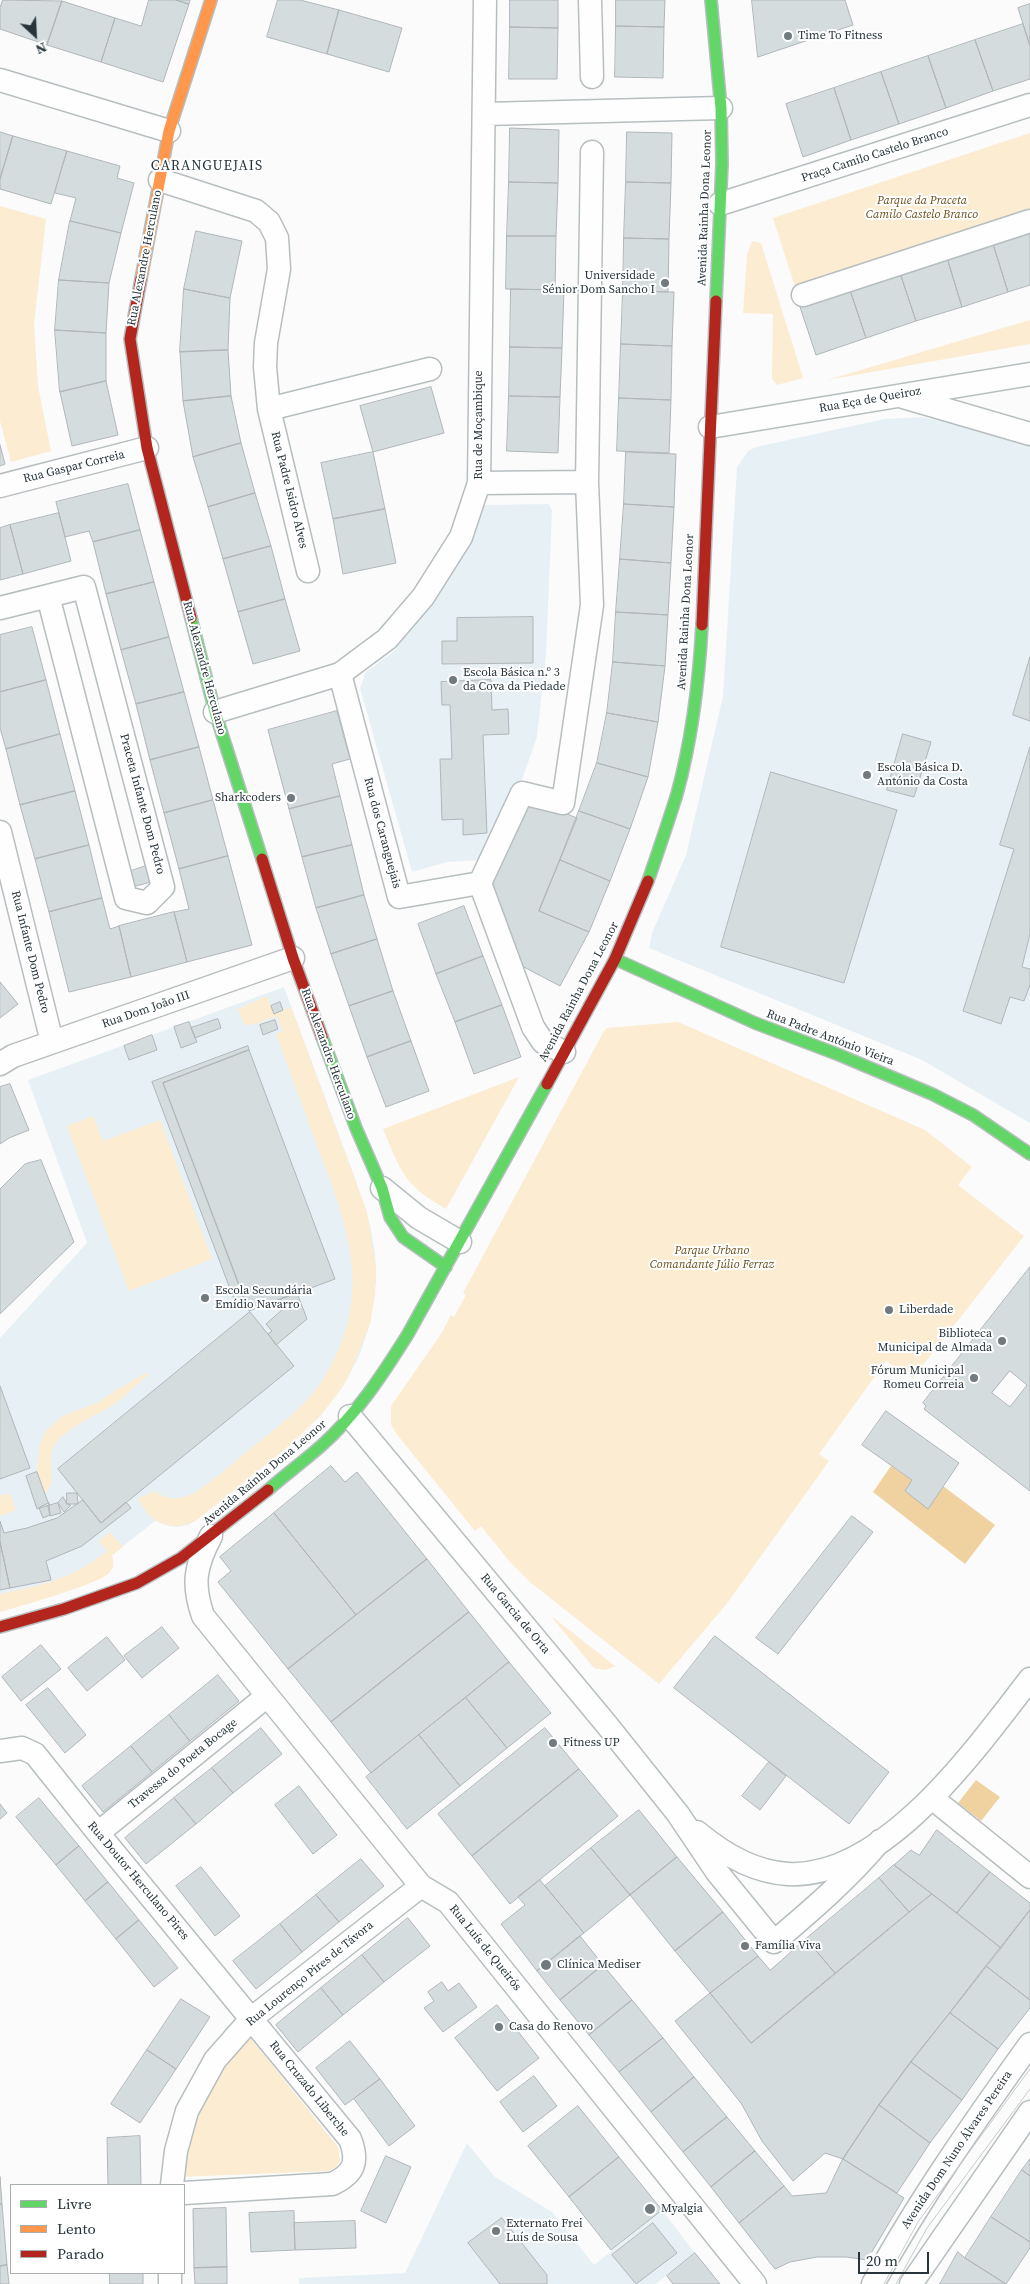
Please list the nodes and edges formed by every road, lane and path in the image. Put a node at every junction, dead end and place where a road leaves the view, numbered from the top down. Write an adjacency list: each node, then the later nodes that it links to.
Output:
1 (211, 0): 10 (main road, Rua Alexandre Herculano)
2 (485, 0): 9 (street, Rua de Moçambique)
3 (590, 0): 5 (street)
4 (712, 0): 8 (main road, Avenida Rainha Dona Leonor)
5 (592, 76)
6 (0, 80): 10 (street)
7 (1030, 105): 13 (street, Praça Camilo Castelo Branco)
8 (720, 108): 9 (street); 13 (main road, Avenida Rainha Dona Leonor)
9 (485, 114): 24 (street, Rua de Moçambique)
10 (169, 131): 12 (main road, Rua Alexandre Herculano)
11 (592, 152): 23 (street)
12 (160, 180): 19 (street, Rua Padre Isidro Alves); 22 (main road, Rua Alexandre Herculano)
13 (720, 204): 20 (main road, Avenida Rainha Dona Leonor)
14 (1030, 221): 15 (street)
15 (804, 295)
16 (430, 369): 19 (street)
17 (1030, 374): 18 (street, Rua Eça de Queiroz)
18 (897, 396): 20 (street, Rua Eça de Queiroz); 21 (street)
19 (270, 409): 26 (street, Rua Padre Isidro Alves)
20 (710, 427): 34 (main road, Avenida Rainha Dona Leonor)
21 (1030, 434)
22 (147, 448): 25 (street, Rua Gaspar Correia); 30 (main road, Rua Alexandre Herculano)
23 (587, 482): 24 (street); 32 (street)
24 (479, 483): 29 (street, Rua de Moçambique)
25 (0, 486)
26 (308, 570)
27 (48, 596): 27 (street, Praceta Infante Dom Pedro); 28 (street, Praceta Infante Dom Pedro)
28 (0, 608)
29 (340, 674): 30 (street, Rua de Moçambique); 32 (street, Rua dos Caranguejais)
30 (215, 712): 33 (main road, Rua Alexandre Herculano)
31 (0, 832): 35 (street, Rua Infante Dom Pedro)
32 (480, 883): 36 (street)
33 (293, 958): 35 (street, Rua Dom João III); 39 (main road, Rua Alexandre Herculano)
34 (615, 959): 36 (main road, Avenida Rainha Dona Leonor); 38 (main road, Rua Padre António Vieira)
35 (52, 1042): 37 (street, Rua Dom João III)
36 (564, 1052): 40 (main road, Avenida Rainha Dona Leonor)
37 (0, 1064)
38 (1030, 1154)
39 (382, 1188): 40 (street, Rua Alexandre Herculano); 41 (main road, Rua Alexandre Herculano)
40 (460, 1242): 41 (main road, Avenida Rainha Dona Leonor)
41 (446, 1267): 42 (main road, Avenida Rainha Dona Leonor)
42 (350, 1416): 43 (main road, Avenida Rainha Dona Leonor); 49 (street, Rua Garcia de Orta)
43 (211, 1536): 44 (main road, Avenida Rainha Dona Leonor); 46 (street, Rua Luís de Queirós)
44 (0, 1627)
45 (1030, 1679): 48 (street, Rua Garcia de Orta)
46 (267, 1696): 50 (street, Travessa do Poeta Bocage); 53 (street, Rua Luís de Queirós)
47 (11, 1750): 50 (street, Rua Doutor Herculano Pires)
48 (932, 1798): 51 (street, Rua Garcia de Orta); 52 (street)
49 (678, 1814): 51 (street, Rua Garcia de Orta); 51 (street, Rua Garcia de Orta)
50 (98, 1833): 54 (street, Rua Doutor Herculano Pires)
51 (880, 1841)
52 (1030, 1877)
53 (421, 1886): 54 (street, Rua Lourenço Pires de Távora); 59 (street, Rua Luís de Queirós)
54 (252, 2018): 57 (street, Rua Lourenço Pires de Távora); 58 (street, Rua Cruzado Liberche)
55 (1030, 2044): 60 (street, Avenida Dom Nuno Álvares Pereira)
56 (1030, 2112): 61 (street)
57 (172, 2184)
58 (185, 2193)
59 (755, 2284)
60 (873, 2284)
61 (911, 2284)

